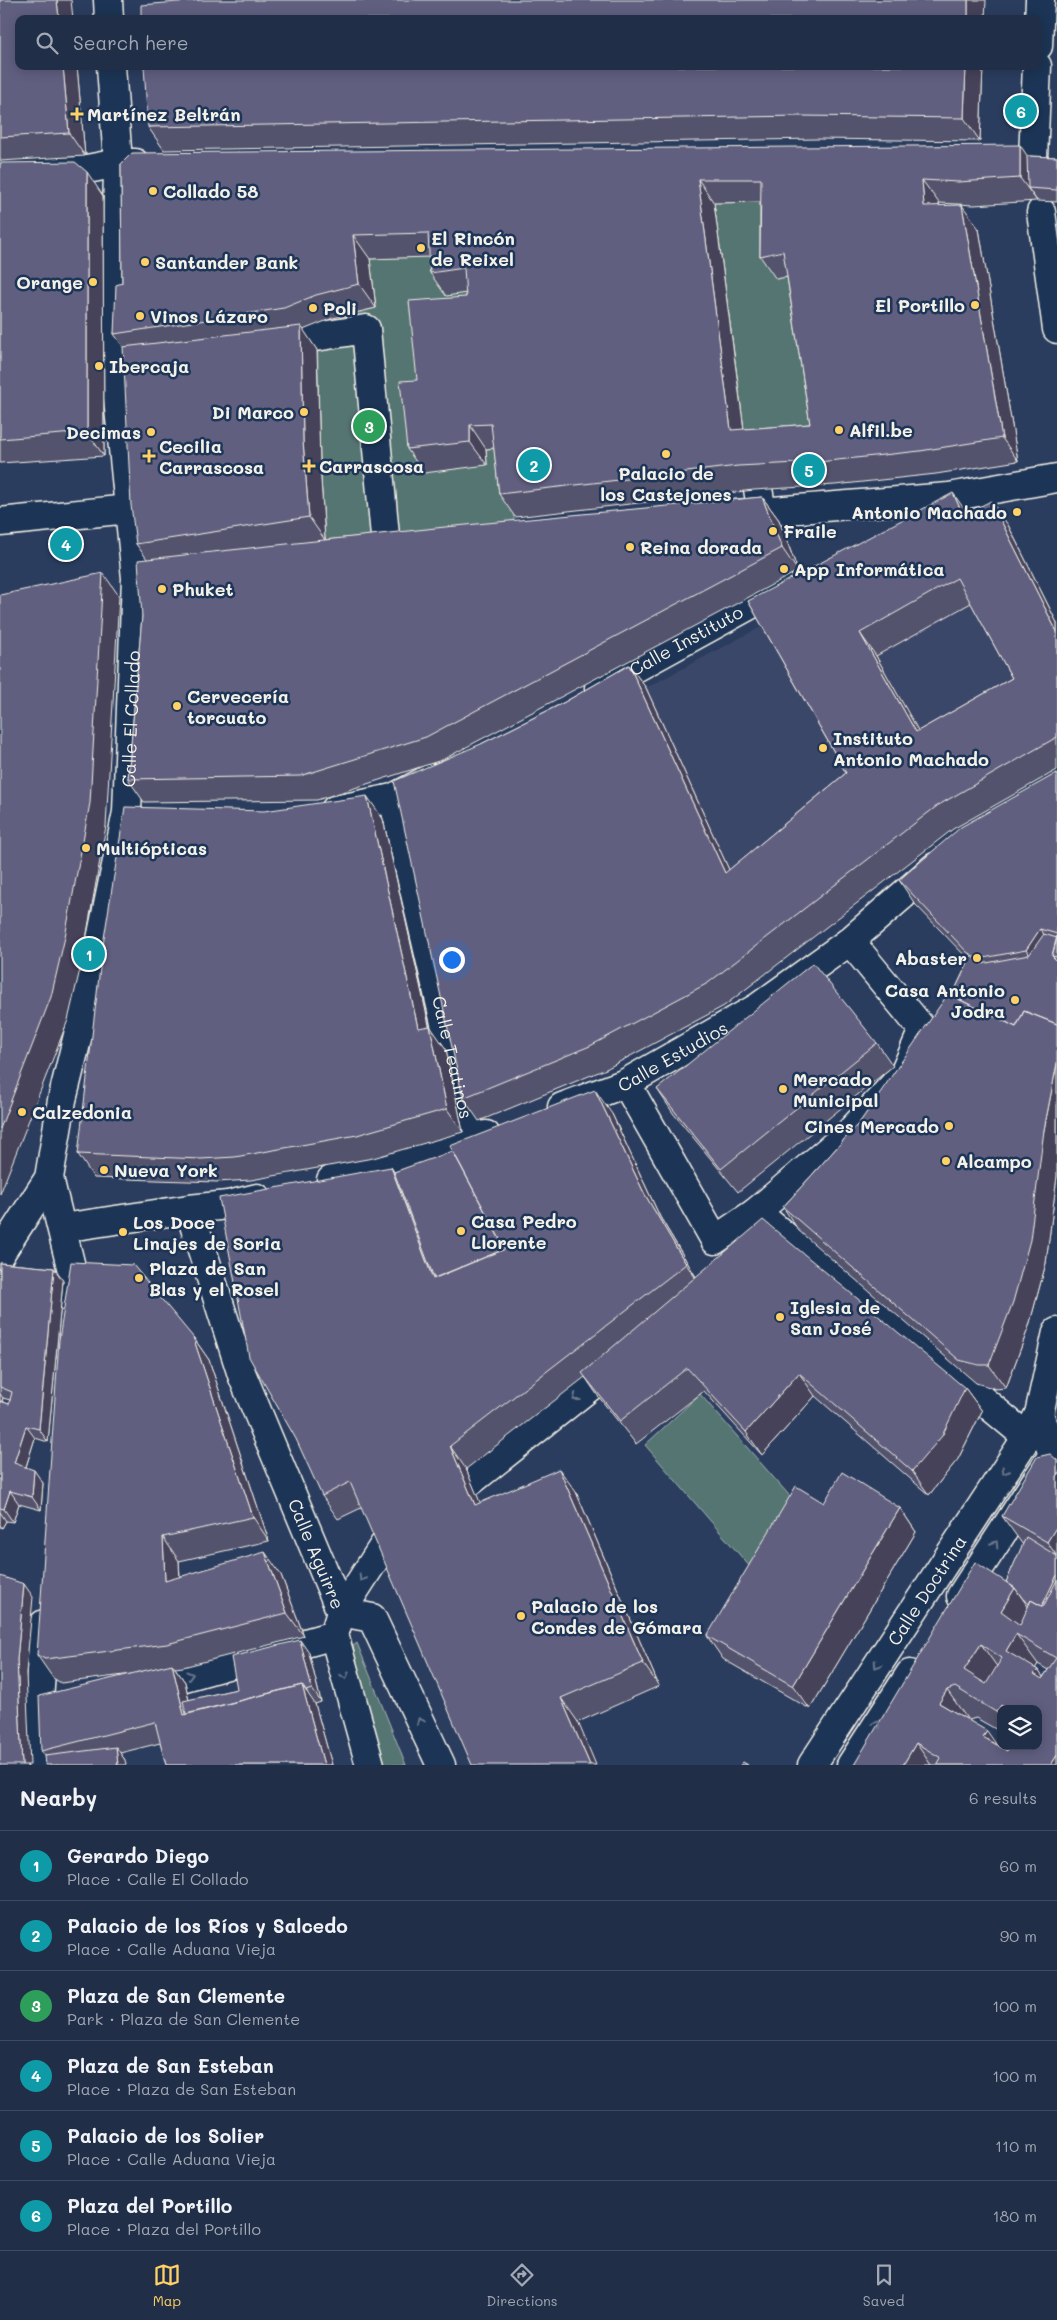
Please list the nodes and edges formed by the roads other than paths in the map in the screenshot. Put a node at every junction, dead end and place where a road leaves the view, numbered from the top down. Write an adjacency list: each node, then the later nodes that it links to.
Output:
1 (108, 0): 3 (street)
2 (1040, 0): 4 (street)
3 (109, 15)
4 (1039, 15)
5 (111, 70): 9 (street, Calle El Collado)
6 (1037, 70): 8 (street)
7 (1004, 156): 8 (street)
8 (1045, 158)
9 (118, 163): 10 (street); 11 (street); 16 (street, Calle El Collado)
10 (158, 163)
11 (0, 173)
12 (1041, 212): 13 (street)
13 (1057, 329)
14 (250, 347): 23 (street)
15 (144, 364): 16 (street)
16 (116, 368): 19 (street, Calle El Collado)
17 (1057, 478): 18 (street)
18 (949, 497): 20 (street); 22 (street)
19 (129, 509): 21 (street); 26 (street, Calle El Collado)
20 (712, 516)
21 (0, 522)
22 (896, 526)
23 (416, 544)
24 (809, 573): 27 (street, Calle Instituto)
25 (164, 574): 26 (street)
26 (136, 578): 30 (street, Calle El Collado)
27 (573, 702)
28 (452, 767): 29 (street)
29 (393, 798): 32 (street); 38 (street, Calle Teatinos)
30 (127, 812): 31 (street); 39 (street, Calle El Collado)
31 (156, 813)
32 (312, 814)
33 (951, 853): 34 (street, Calle Estudios)
34 (850, 941): 35 (street, Calle Estudios); 41 (street)
35 (626, 1083): 36 (street, Calle Estudios); 41 (street)
36 (536, 1117)
37 (508, 1127): 38 (street)
38 (472, 1140): 40 (street)
39 (50, 1178): 42 (street); 43 (street, Calle El Collado)
40 (189, 1209): 42 (street); 52 (street, Calle Aguirre)
41 (756, 1212): 47 (street)
42 (62, 1228): 44 (street)
43 (0, 1254)
44 (71, 1323)
45 (1057, 1332): 47 (street, Calle Doctrina)
46 (640, 1347): 48 (street, one-way to 48)
47 (1041, 1426): 51 (street, Calle Doctrina, one-way to 47); 60 (street, Calle Doctrina, one-way to 60)
48 (471, 1481)
49 (384, 1545): 52 (street, one-way to 52)
50 (45, 1599): 56 (street)
51 (949, 1614)
52 (338, 1623): 54 (street, one-way to 52); 58 (street, Calle Aguirre, one-way to 58); 59 (street, one-way to 52)
53 (922, 1656): 61 (street, Calle Doctrina, one-way to 53)
54 (116, 1689)
55 (68, 1697): 56 (street)
56 (39, 1702): 57 (street)
57 (42, 1765)
58 (370, 1765)
59 (440, 1765)
60 (812, 1765)
61 (851, 1765)

